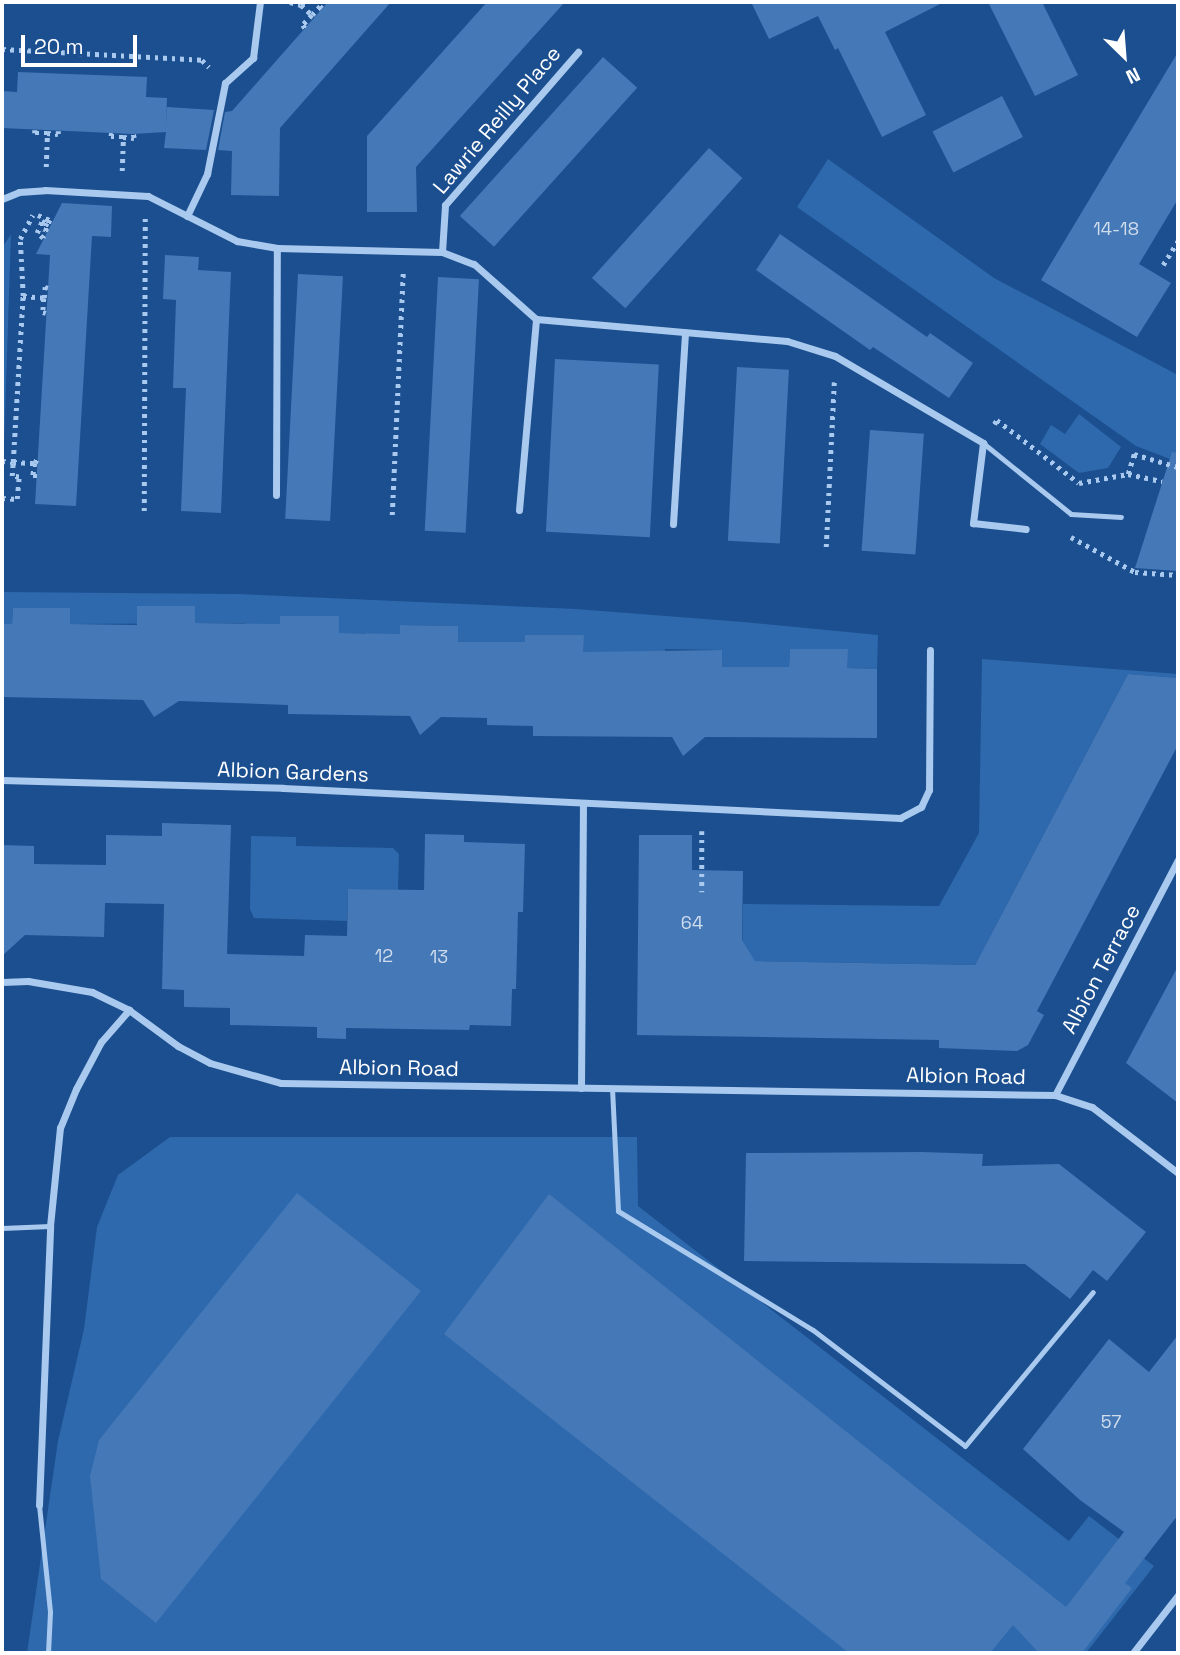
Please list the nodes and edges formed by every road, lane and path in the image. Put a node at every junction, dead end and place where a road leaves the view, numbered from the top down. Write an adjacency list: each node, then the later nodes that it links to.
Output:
1 (260, 2): 9 (street)
2 (290, 2): 3 (path)
3 (302, 3): 5 (path)
4 (322, 8): 5 (path)
5 (312, 15): 6 (path)
6 (305, 28)
7 (2, 50): 9 (path)
8 (578, 52): 26 (street, Lawrie Reilly Place)
9 (225, 83): 21 (street)
10 (35, 130): 12 (path)
11 (58, 131): 12 (path)
12 (47, 133): 17 (path)
13 (112, 133): 15 (path)
14 (133, 134): 15 (path)
15 (123, 137): 16 (path)
16 (122, 156)
17 (46, 190): 18 (street); 19 (street); 20 (path)
18 (148, 196): 21 (street); 47 (path)
19 (2, 199)
20 (34, 214): 22 (path); 29 (path)
21 (187, 216): 24 (street)
22 (44, 232)
23 (1178, 241): 27 (path)
24 (277, 248): 25 (street); 44 (street)
25 (404, 251): 26 (street); 48 (path)
26 (442, 252): 32 (street)
27 (1164, 265)
28 (48, 288): 30 (path)
29 (23, 296): 30 (path); 38 (path)
30 (44, 298): 31 (path)
31 (46, 313)
32 (536, 319): 33 (street); 46 (street)
33 (685, 332): 34 (street); 50 (street)
34 (835, 356): 35 (street); 52 (path)
35 (983, 443): 41 (path); 49 (lane); 51 (street)
36 (38, 456): 39 (path)
37 (2, 461): 38 (path)
38 (13, 461): 39 (path); 45 (path)
39 (35, 463): 42 (path)
40 (1178, 467): 41 (path)
41 (1128, 474): 43 (path)
42 (37, 476)
43 (1162, 481)
44 (275, 495)
45 (2, 498)
46 (519, 510)
47 (144, 511)
48 (392, 515)
49 (1121, 517)
50 (673, 524)
51 (1026, 529): 53 (path)
52 (826, 547)
53 (1178, 575)
54 (930, 650): 57 (street, Albion Gardens)
55 (2, 780): 56 (street, Albion Gardens)
56 (583, 803): 57 (street, Albion Gardens); 62 (street)
57 (702, 810): 59 (path)
58 (1178, 860): 64 (street, Albion Terrace)
59 (702, 892)
60 (2, 982): 61 (street, Albion Road)
61 (129, 1010): 62 (street, Albion Road); 66 (street)
62 (581, 1088): 63 (street, Albion Road)
63 (612, 1088): 64 (street, Albion Road); 68 (lane)
64 (1055, 1094): 65 (street, Albion Road)
65 (1178, 1173)
66 (50, 1226): 67 (lane); 69 (street)
67 (2, 1228)
68 (1093, 1292)
69 (39, 1505): 71 (lane)
70 (1178, 1595): 72 (street)
71 (48, 1653)
72 (1133, 1653)

